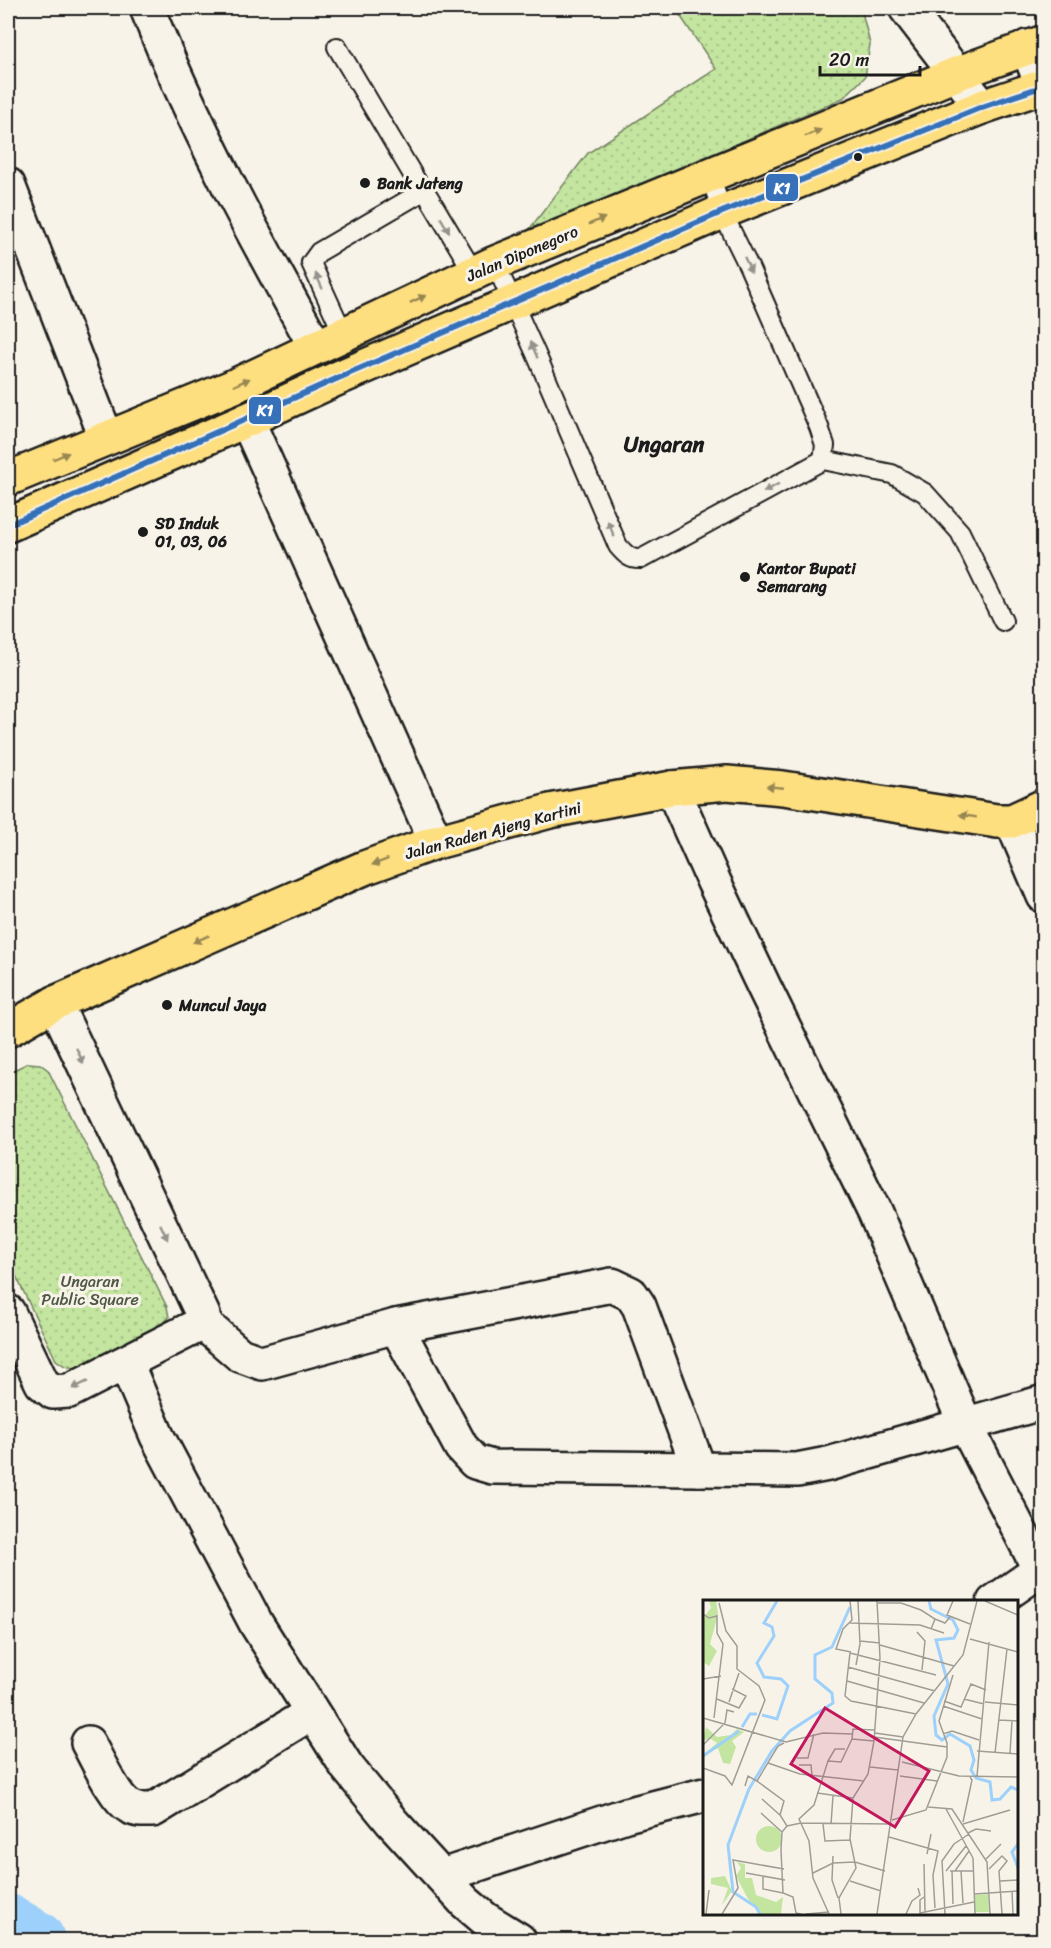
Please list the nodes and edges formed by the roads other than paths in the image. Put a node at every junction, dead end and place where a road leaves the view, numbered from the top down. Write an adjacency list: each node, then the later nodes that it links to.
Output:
1 (147, 8): 14 (street)
2 (906, 8): 5 (street)
3 (1036, 45): 5 (main road, Jalan Diponegoro); 6 (street)
4 (337, 47): 10 (lane)
5 (956, 74): 7 (street); 8 (main road, Jalan Diponegoro, one-way to 5)
6 (1043, 87): 7 (main road)
7 (982, 107): 11 (main road)
8 (710, 175): 11 (lane); 12 (main road, Jalan Diponegoro, one-way to 8)
9 (8, 185): 16 (street)
10 (423, 192): 12 (lane, one-way to 12); 14 (lane, one-way to 10)
11 (722, 212): 13 (main road); 17 (lane, one-way to 17)
12 (484, 268): 13 (lane); 14 (main road, Jalan Diponegoro, one-way to 12)
13 (514, 303): 15 (main road); 17 (lane, one-way to 13)
14 (329, 341): 16 (main road, Jalan Diponegoro, one-way to 14)
15 (247, 420): 19 (main road); 24 (street)
16 (106, 437): 18 (main road, Jalan Diponegoro, one-way to 16)
17 (823, 460): 20 (lane)
18 (8, 478)
19 (8, 525)
20 (1003, 621)
21 (672, 788): 23 (main road, Jalan Raden Ajeng Kartini, one-way to 21); 24 (main road, Jalan Raden Ajeng Kartini); 33 (street)
22 (1044, 806): 23 (main road, Jalan Raden Ajeng Kartini)
23 (1012, 821): 25 (street)
24 (436, 842): 26 (main road, Jalan Raden Ajeng Kartini, one-way to 26)
25 (1044, 896)
26 (55, 1003): 27 (main road, Jalan Raden Ajeng Kartini); 29 (street, one-way to 29)
27 (8, 1030)
28 (8, 1312): 31 (street, one-way to 28)
29 (203, 1323): 30 (street); 31 (street)
30 (396, 1326): 34 (street); 34 (street)
31 (126, 1363): 37 (street)
32 (1044, 1402): 33 (street)
33 (966, 1426): 34 (street); 35 (street)
34 (699, 1469)
35 (1042, 1574): 36 (street)
36 (997, 1600)
37 (311, 1713): 38 (street); 40 (street)
38 (88, 1743)
39 (703, 1796): 40 (street)
40 (442, 1876): 41 (street)
41 (519, 1941)

